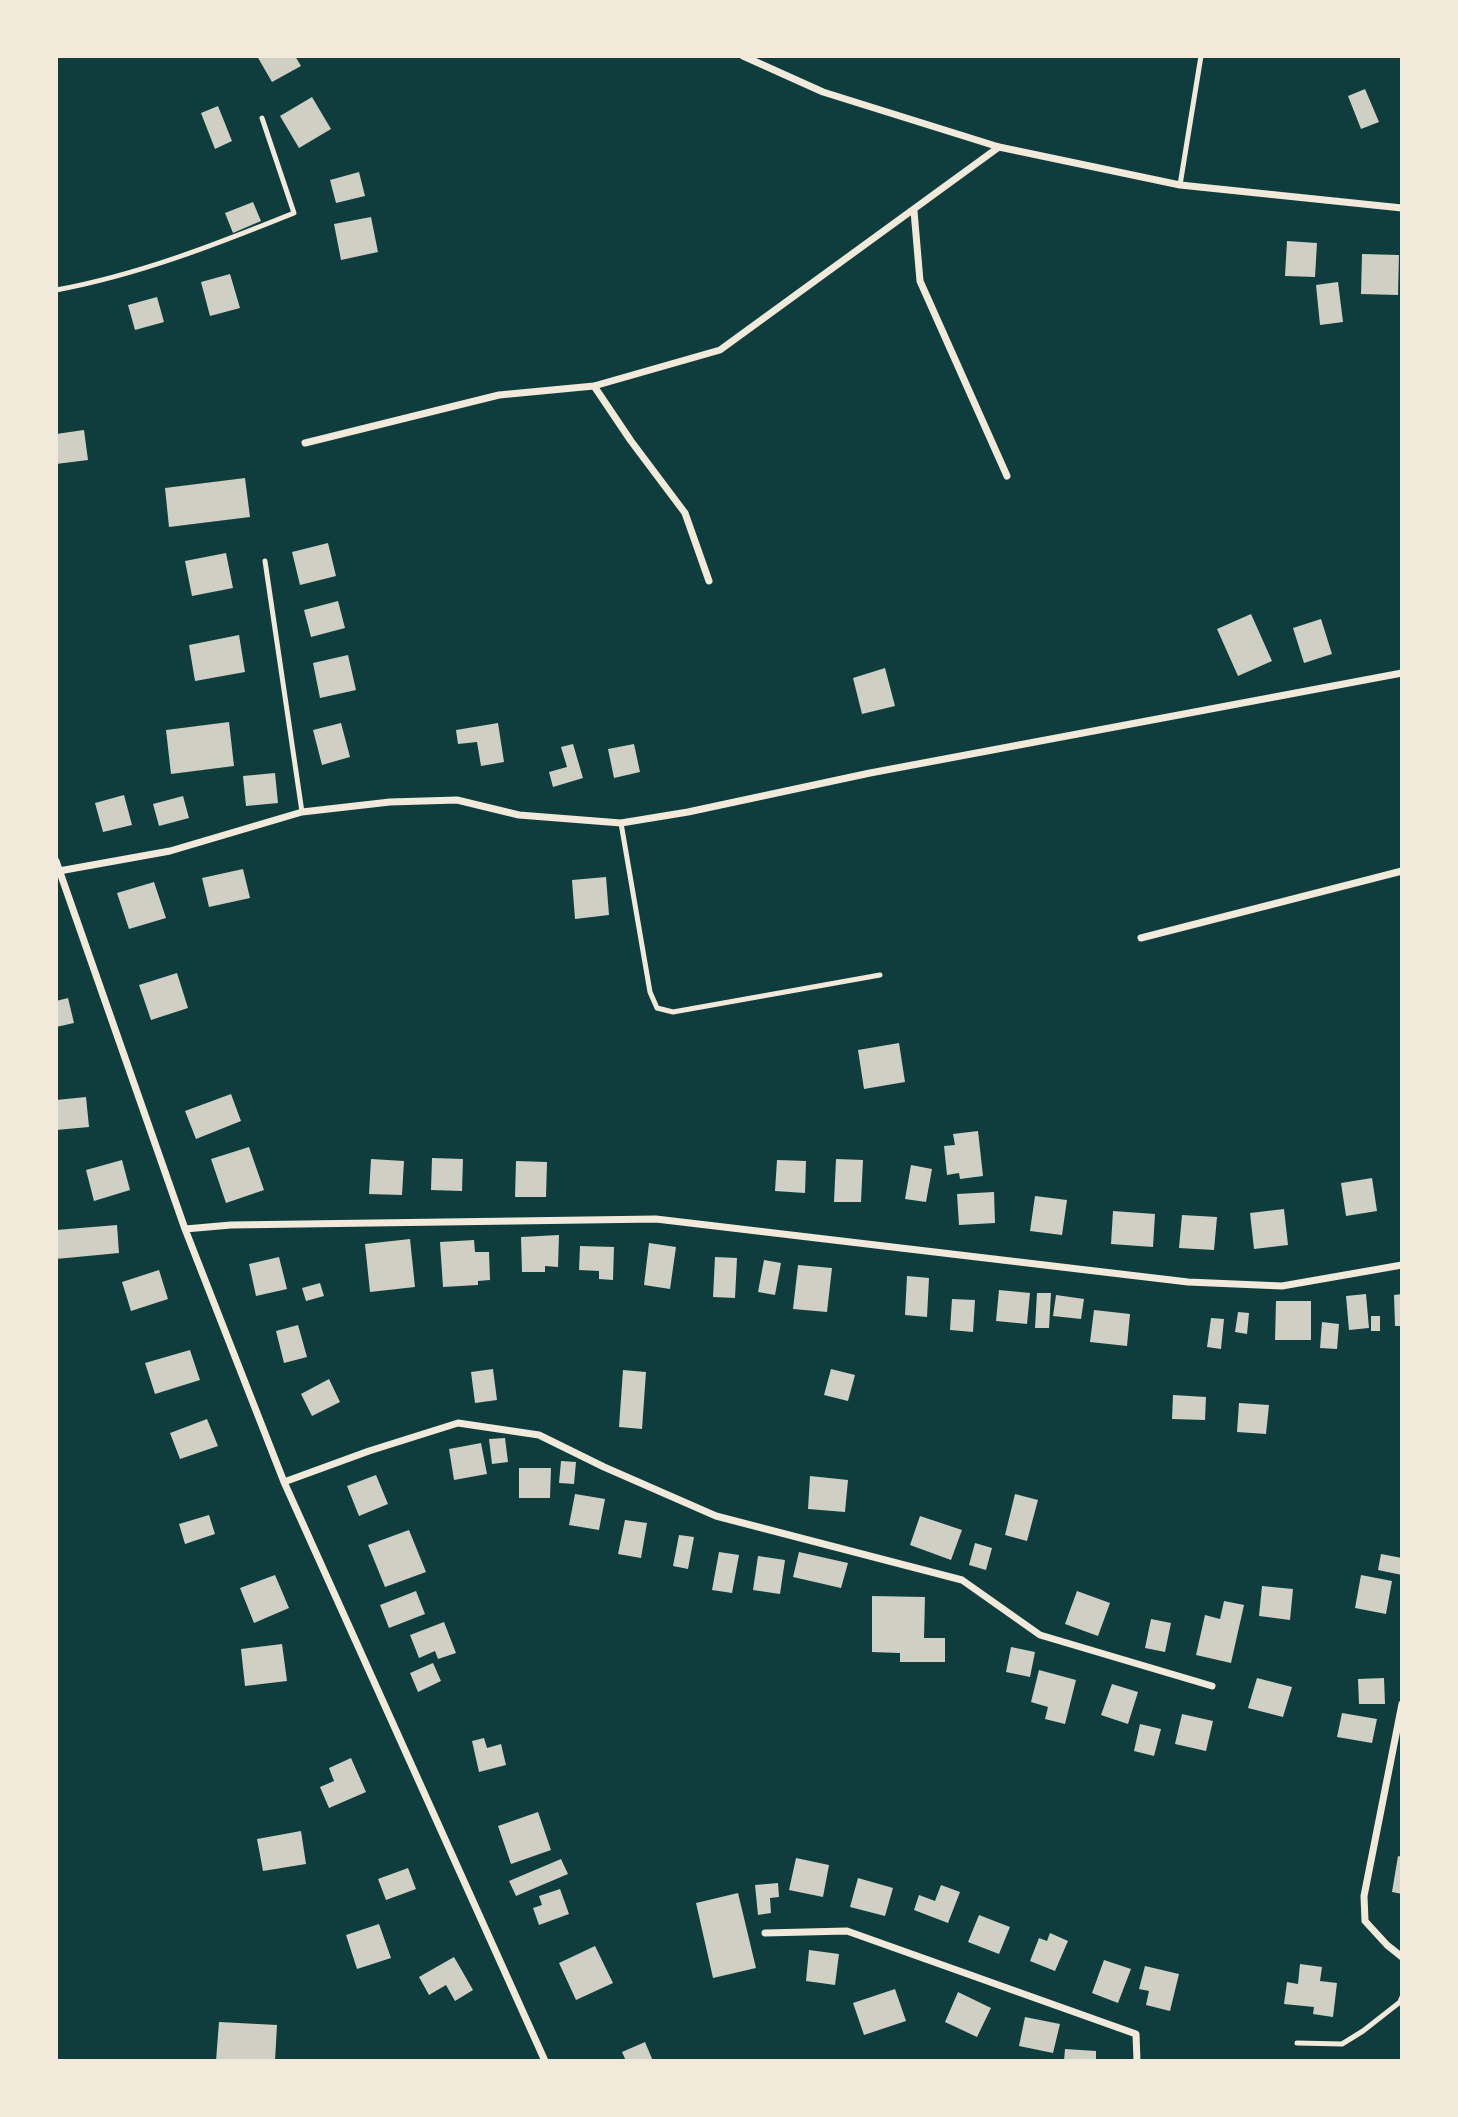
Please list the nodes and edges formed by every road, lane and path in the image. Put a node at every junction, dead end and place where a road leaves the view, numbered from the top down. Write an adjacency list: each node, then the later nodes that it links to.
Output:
1 (743, 56): 4 (street)
2 (1201, 56): 5 (lane)
3 (262, 118): 8 (lane)
4 (999, 147): 5 (street); 7 (street)
5 (1180, 185): 6 (street)
6 (1402, 208)
7 (914, 211): 9 (street); 11 (street)
8 (56, 290)
9 (594, 386): 10 (street); 13 (street)
10 (305, 443)
11 (1007, 476)
12 (265, 561): 15 (lane)
13 (709, 581)
14 (1402, 673): 16 (street)
15 (302, 812): 16 (street); 18 (street)
16 (621, 823): 21 (lane)
17 (56, 861): 18 (street)
18 (59, 871): 22 (street)
19 (1402, 871): 20 (street)
20 (1141, 938)
21 (880, 975)
22 (185, 1229): 23 (street); 24 (street)
23 (1402, 1265)
24 (284, 1482): 25 (street); 31 (street)
25 (1212, 1686)
26 (1402, 1704): 28 (street)
27 (765, 1933): 32 (street)
28 (1402, 1957)
29 (1402, 1997): 30 (lane)
30 (1297, 2043)
31 (545, 2061)
32 (1137, 2061)

